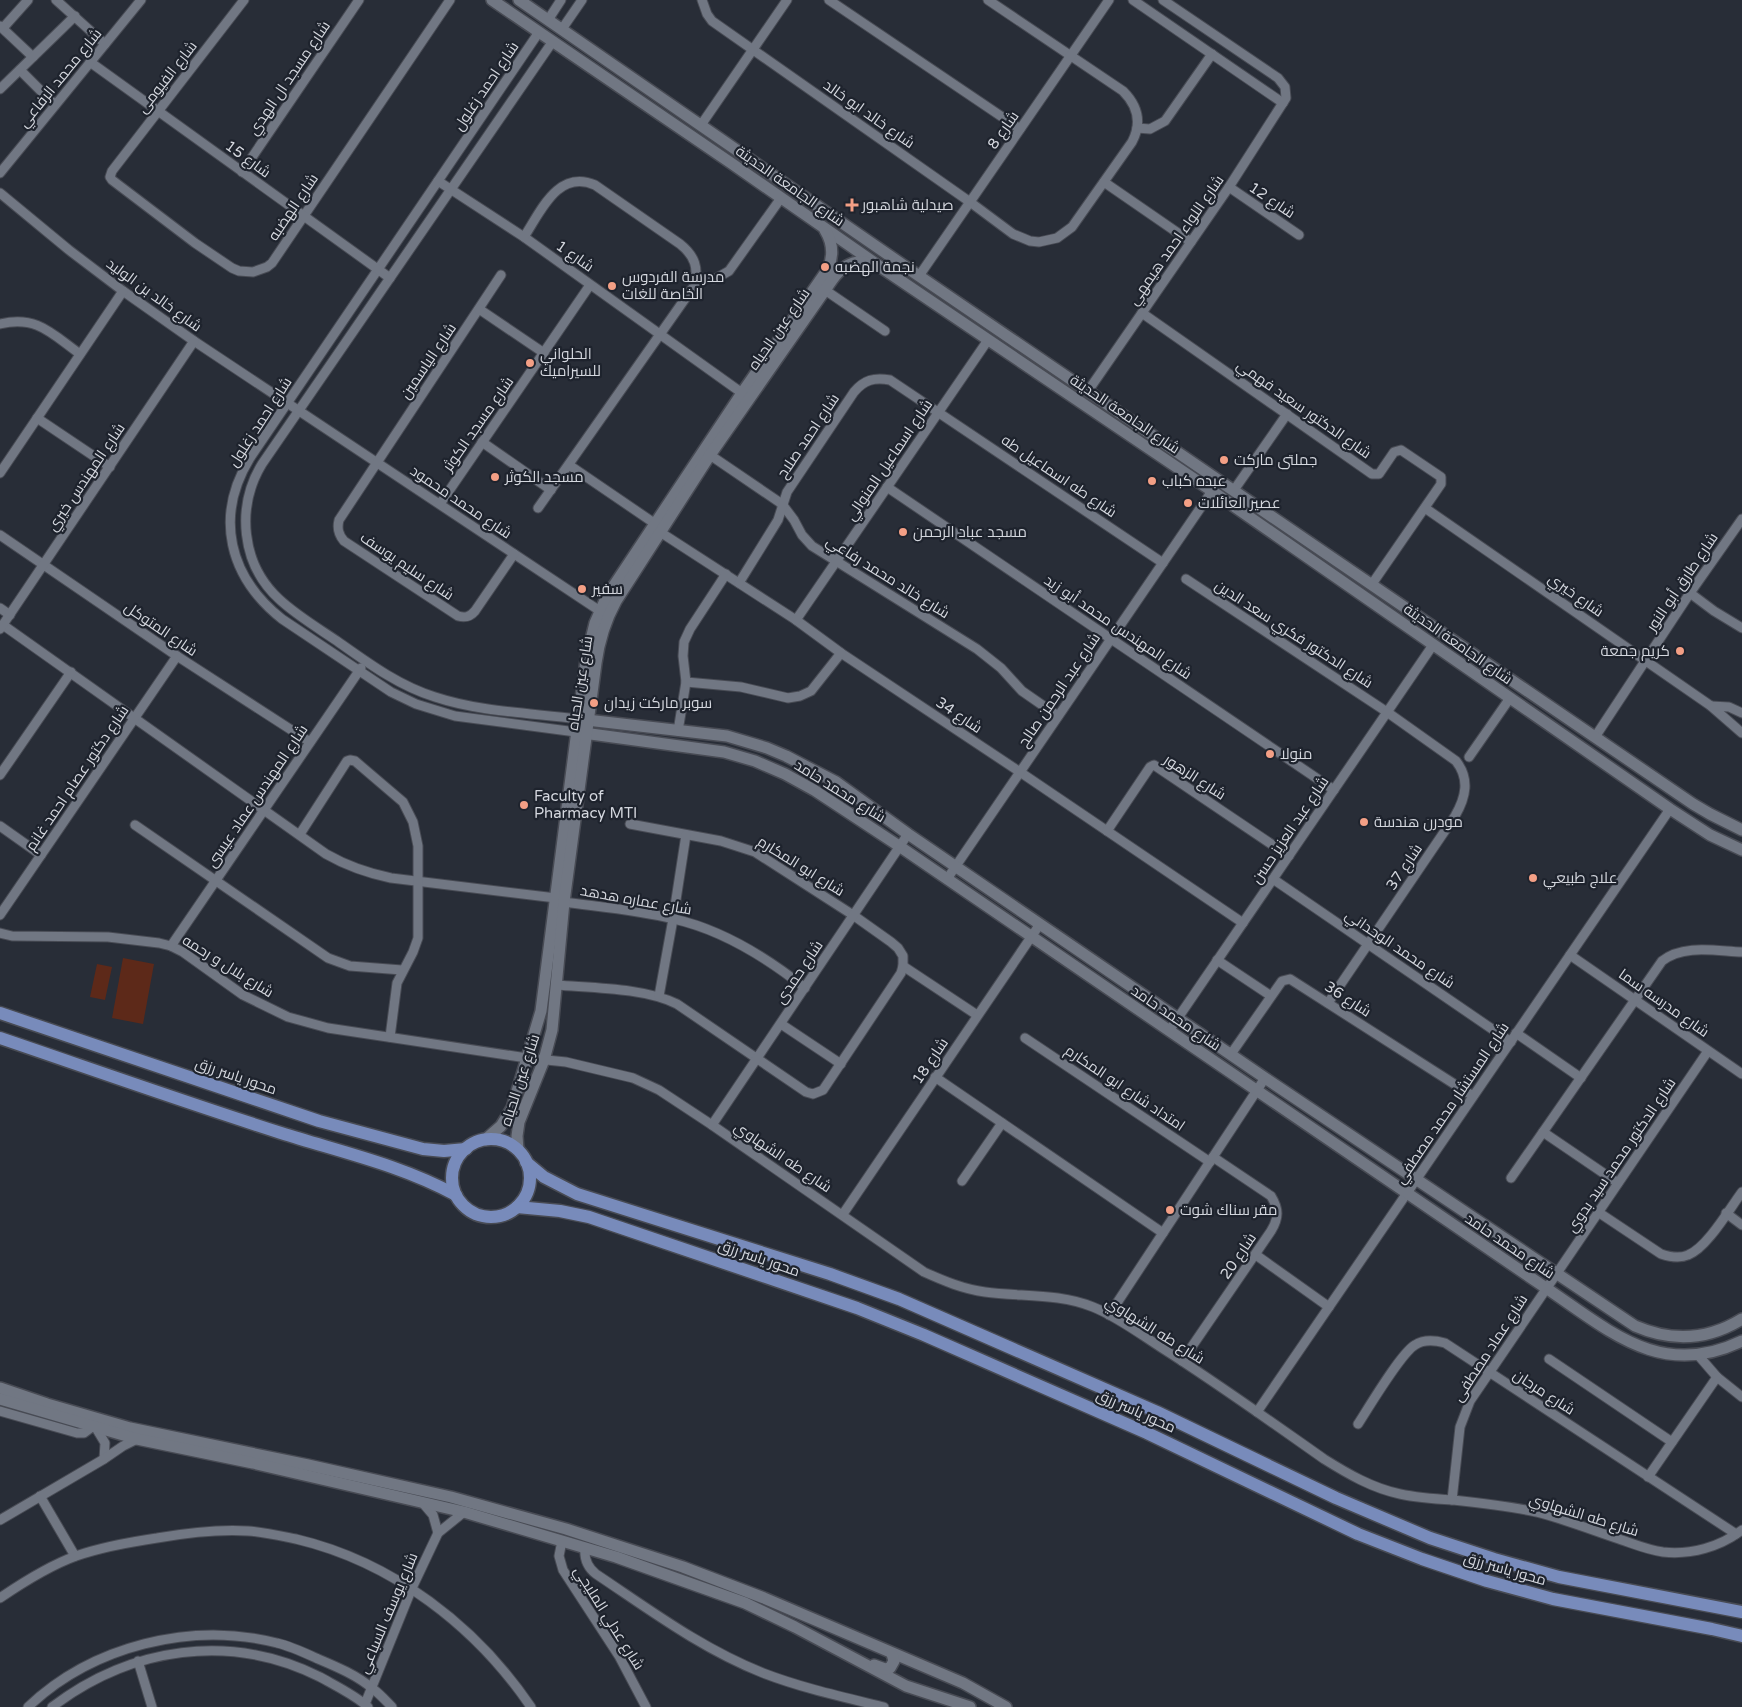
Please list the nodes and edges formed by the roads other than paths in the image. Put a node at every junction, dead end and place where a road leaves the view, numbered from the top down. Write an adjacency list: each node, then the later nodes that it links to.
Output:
1 (28, 0): 20 (street)
2 (56, 0): 18 (street)
3 (244, 0): 34 (street, شارع الفيومى)
4 (359, 0): 41 (street, شارع مسجد ال الهدي)
5 (450, 0): 50 (street, شارع الهضبه)
6 (492, 0): 22 (street, شارع الجامعة الحديثة)
7 (519, 0): 19 (street, شارع الجامعة الحديثة)
8 (561, 0): 19 (street)
9 (582, 0): 21 (street)
10 (702, 0): 25 (street, شارع خالد ابو خالد)
11 (787, 0): 25 (street)
12 (830, 0): 37 (street)
13 (988, 0): 27 (street)
14 (1110, 0): 27 (street, شارع 8)
15 (1133, 0): 26 (street)
16 (1163, 0): 32 (street)
17 (138, 1): 24 (street, شارع محمد الرفاعي)
18 (75, 16): 24 (street); 28 (street)
19 (548, 20): 21 (street, شارع الجامعة الحديثة)
20 (1, 27): 28 (street)
21 (562, 29): 35 (street, شارع الجامعة الحديثة)
22 (539, 32): 23 (street, شارع الجامعة الحديثة); 43 (street, شارع احمد زغلول)
23 (553, 41): 39 (street, شارع الجامعة الحديثة); 46 (street, شارع احمد زغلول)
24 (106, 44): 29 (street, شارع محمد الرفاعي)
25 (753, 50): 35 (street); 49 (street, شارع خالد ابو خالد)
26 (1212, 54): 32 (street); 36 (street)
27 (1071, 56): 36 (street); 37 (street, شارع 8)
28 (33, 57): 30 (street)
29 (90, 62): 33 (street, شارع محمد الرفاعي); 34 (street, شارع 15)
30 (20, 70): 31 (street); 33 (street)
31 (1, 87)
32 (1283, 103): 45 (street, شارع اللواء احمد هيمهي)
33 (55, 106): 42 (street, شارع محمد الرفاعي)
34 (158, 111): 40 (street, شارع الفيومى); 41 (street, شارع 15)
35 (701, 125): 38 (street, شارع الجامعة الحديثة)
36 (1137, 128): 44 (street, شارع خالد ابو خالد)
37 (1020, 129): 49 (street, شارع 8)
38 (740, 152): 39 (street); 58 (street, شارع الجامعة الحديثة)
39 (731, 163): 48 (street, شارع الجامعة الحديثة)
40 (112, 171): 50 (street, شارع الهضبه)
41 (242, 172): 50 (street, شارع 15)
42 (0, 173)
43 (438, 181): 46 (street, شارع 1); 56 (street, شارع احمد زغلول)
44 (1104, 182): 49 (street, شارع خالد ابو خالد); 54 (street)
45 (1229, 187): 52 (street, شارع 12); 54 (street, شارع اللواء احمد هيمهي)
46 (451, 189): 53 (street, شارع 1); 60 (street, شارع احمد زغلول)
47 (0, 193): 63 (street, شارع خالد بن الوليد)
48 (781, 198): 51 (street, شارع الجامعة الحديثة); 59 (street)
49 (970, 202): 58 (street, شارع 8)
50 (304, 216): 56 (street, شارع 15)
51 (822, 227): 55 (street, شارع الجامعة الحديثة); 76 (street, شارع عين الحياه)
52 (1299, 235)
53 (524, 237): 59 (street); 61 (street, شارع 1)
54 (1191, 242): 65 (street, شارع اللواء احمد هيمهي)
55 (882, 268): 62 (street, شارع عين الحياه); 69 (street, شارع الجامعة الحديثة)
56 (378, 270): 60 (street, شارع 15); 77 (street, شارع احمد زغلول)
57 (501, 274): 64 (street, شارع الياسمين)
58 (919, 276): 71 (street, شارع الجامعة الحديثة)
59 (696, 277): 68 (street)
60 (390, 278): 78 (street, شارع احمد زغلول)
61 (590, 285): 68 (street, شارع 1); 72 (street, شارع مسجد الكوثر)
62 (825, 290): 67 (street); 85 (street, شارع عين الحياه)
63 (123, 291): 70 (street, شارع خالد بن الوليد); 73 (street)
64 (479, 309): 72 (street); 86 (street, شارع الياسمين)
65 (1142, 313): 75 (street, شارع اللواء احمد هيمهي); 80 (street, شارع الدكتور سعيد فهمي)
66 (0, 324): 73 (street)
67 (885, 331)
68 (661, 335): 76 (street, شارع 1); 87 (street)
69 (988, 340): 74 (street, شارع الجامعة الحديثة); 79 (street, شارع اسماعيل المنوالي)
70 (194, 341): 77 (street, شارع خالد بن الوليد); 88 (street, شارع المهندس خيري)
71 (1023, 347): 74 (street); 75 (street, شارع الجامعة الحديثة)
72 (544, 353): 82 (street, شارع مسجد الكوثر)
73 (80, 354): 81 (street)
74 (1015, 358): 93 (street, شارع الجامعة الحديثة)
75 (1088, 391): 92 (street, شارع الجامعة الحديثة)
76 (742, 392): 99 (street, شارع عين الحياه)
77 (288, 403): 78 (street, شارع خالد بن الوليد); 83 (street, شارع احمد زغلول)
78 (299, 411): 84 (street, شارع احمد زغلول); 86 (street, شارع محمد محمود)
79 (939, 412): 90 (street, شارع اسماعيل المنوالي); 95 (street, شارع احمد صلاح); 103 (street, شارع طه اسماعيل طه)
80 (1287, 414): 92 (street); 97 (street, شارع الدكتور سعيد فهمي)
81 (37, 418): 88 (street); 89 (street)
82 (482, 442): 91 (street); 94 (street, شارع مسجد الكوثر)
83 (261, 443): 84 (street); 124 (street, شارع احمد زغلول)
84 (271, 450): 123 (street, شارع احمد زغلول)
85 (710, 455): 95 (street, شارع خالد محمد رفاعي); 99 (street, شارع عين الحياه)
86 (377, 463): 94 (street, شارع محمد محمود); 101 (street, شارع سليم يوسف)
87 (569, 465): 91 (street); 99 (street, شارع 34)
88 (110, 467): 104 (street, شارع المهندس خيري)
89 (0, 472)
90 (887, 487): 102 (street, شارع اسماعيل المنوالي); 118 (street, شارع المهندس محمد أبو زيد)
91 (551, 490): 96 (street)
92 (1234, 490): 105 (street, شارع الجامعة الحديثة)
93 (1212, 491): 103 (street, شارع عبد الرحمن صالح); 107 (street, شارع الجامعة الحديثة)
94 (440, 504): 101 (street, شارع محمد محمود)
95 (782, 504): 102 (street, شارع خالد محمد رفاعي); 109 (street, شارع احمد صلاح)
96 (538, 508)
97 (1424, 508): 110 (street); 122 (street, شارع خيري)
98 (1742, 519): 111 (street, شارع طارق أبو النور)
99 (657, 528): 106 (street, شارع 34); 113 (street, شارع عين الحياه)
100 (0, 535): 104 (street, شارع المتوكل)
101 (514, 554): 113 (street, شارع محمد محمود)
102 (837, 560): 115 (street, شارع اسماعيل المنوالي); 133 (street, شارع خالد محمد رفاعي)
103 (1163, 563): 118 (street, شارع عبد الرحمن صالح)
104 (43, 565): 114 (street, شارع المهندس خيري); 121 (street, شارع المتوكل)
105 (1344, 565): 107 (street); 110 (street, شارع الجامعة الحديثة)
106 (726, 574): 109 (street, شارع 34); 126 (street)
107 (1336, 577): 119 (street, شارع الجامعة الحديثة)
108 (1186, 579): 130 (street, شارع الدكتور فكري سعد الدين)
109 (739, 583): 115 (street, شارع 34)
110 (1372, 584): 139 (street, شارع الجامعة الحديثة)
111 (1690, 593): 117 (street); 122 (street, شارع طارق أبو النور)
112 (0, 608): 114 (street)
113 (604, 614): 135 (street, شارع عين الحياه)
114 (10, 615): 116 (street, شارع المهندس خيري)
115 (796, 620): 120 (street, شارع 34)
116 (2, 627): 125 (street, شارع عماره هدهد)
117 (1742, 628)
118 (1111, 639): 133 (street, شارع عبد الرحمن صالح); 144 (street, شارع المهندس محمد أبو زيد)
119 (1433, 645): 127 (street, شارع الجامعة الحديثة); 130 (street, شارع عبد العزيز حسن)
120 (841, 653): 126 (street); 142 (street, شارع 34)
121 (177, 656): 134 (street, شارع دكتور عصام احمد غانم); 140 (street, شارع المتوكل)
122 (1646, 660): 129 (street, شارع خيري); 139 (street, شارع طارق أبو النور)
123 (366, 661): 124 (street, شارع المهندس عماد عيسى); 128 (street, شارع احمد زغلول)
124 (359, 671): 132 (street, شارع احمد زغلول); 140 (street, شارع المهندس عماد عيسى)
125 (71, 672): 134 (street, شارع عماره هدهد); 143 (street)
126 (686, 682): 136 (street)
127 (1510, 698): 141 (street); 146 (street, شارع الجامعة الحديثة)
128 (458, 704): 132 (street); 135 (street, شارع احمد زغلول)
129 (1711, 706): 131 (street, شارع خيري); 138 (street, شارع خيري)
130 (1387, 712): 144 (street, شارع عبد العزيز حسن); 172 (street, شارع 37)
131 (1742, 713)
132 (456, 716): 137 (street, شارع احمد زغلول)
133 (1058, 716): 142 (street, شارع عبد الرحمن صالح)
134 (135, 717): 145 (street, شارع عماره هدهد); 157 (street, شارع دكتور عصام احمد غانم)
135 (583, 720): 136 (street, شارع محمد حامد); 137 (street, شارع عين الحياه)
136 (678, 730): 154 (street, شارع محمد حامد)
137 (581, 733): 155 (street, شارع محمد حامد); 164 (street, شارع عين الحياه)
138 (1742, 733)
139 (1595, 737): 150 (street, شارع الجامعة الحديثة)
140 (310, 742): 145 (street, شارع المهندس عماد عيسى)
141 (1469, 757)
142 (1020, 772): 151 (street, شارع 34); 159 (street, شارع عبد الرحمن صالح)
143 (0, 775)
144 (1334, 790): 158 (street, شارع عبد العزيز حسن)
145 (265, 809): 152 (street, شارع عماره هدهد); 162 (street, شارع المهندس عماد عيسى)
146 (1670, 809): 156 (street, شارع الجامعة الحديثة); 175 (street, شارع المستشار محمد مصطفي)
147 (630, 824): 153 (street, شارع ابو المكارم)
148 (135, 825): 162 (street)
149 (0, 826): 157 (street)
150 (1742, 830)
151 (1107, 831): 158 (street, شارع الزهور); 168 (street, شارع 34)
152 (300, 834): 163 (street, شارع عماره هدهد); 163 (street)
153 (686, 834): 166 (street, شارع ابو المكارم); 167 (street)
154 (908, 834): 155 (street, شارع حمدى); 159 (street, شارع محمد حامد)
155 (899, 846): 160 (street, شارع محمد حامد); 166 (street, شارع حمدى)
156 (1741, 847)
157 (41, 855): 165 (street, شارع دكتور عصام احمد غانم)
158 (1289, 856): 161 (street, شارع عبد العزيز حسن)
159 (956, 866): 160 (street, شارع عبد الرحمن صالح); 169 (street, شارع محمد حامد)
160 (947, 879): 171 (street, شارع محمد حامد)
161 (1273, 879): 168 (street, شارع عبد العزيز حسن); 172 (street, شارع محمد الوحداني)
162 (216, 881): 173 (street, شارع المهندس عماد عيسى); 178 (street)
163 (418, 881): 164 (street, شارع عماره هدهد); 178 (street)
164 (560, 900): 167 (street, شارع عماره هدهد); 179 (street, شارع عين الحياه); 197 (street, شارع عين الحياه)
165 (0, 915)
166 (853, 915): 177 (street, شارع ابو المكارم); 180 (street, شارع حمدى)
167 (673, 918): 180 (street, شارع عماره هدهد); 181 (street)
168 (1243, 923): 176 (street, شارع عبد العزيز حسن)
169 (1040, 924): 171 (street, شارع 18); 187 (street, شارع محمد حامد)
170 (0, 933): 173 (street, شارع بلال و رحمه)
171 (1031, 937): 186 (street, شارع 18); 189 (street, شارع محمد حامد)
172 (1368, 944): 184 (street, شارع 37); 194 (street, شارع محمد الوحداني)
173 (171, 946): 191 (street, شارع بلال و رحمه)
174 (1742, 952): 183 (street)
175 (1570, 955): 183 (street, شارع مدرسه سما); 190 (street, شارع المستشار محمد مصطفي)
176 (1217, 960): 182 (street); 187 (street, شارع عبد العزيز حسن)
177 (903, 966): 186 (street); 200 (street)
178 (402, 970): 191 (street)
179 (557, 985): 181 (street); 199 (street, شارع عين الحياه)
180 (805, 988): 188 (street, شارع حمدى)
181 (659, 996): 198 (street)
182 (1271, 996): 184 (street, شارع 36); 196 (street, شارع 36)
183 (1635, 1000): 195 (street, شارع مدرسه سما); 204 (street)
184 (1328, 1003): 206 (street, شارع 36)
185 (0, 1013): 211 (main road, محور ياسر رزق)
186 (978, 1015): 202 (street, شارع 18)
187 (1178, 1018): 189 (street, شارع عبد العزيز حسن); 196 (street, شارع محمد حامد)
188 (781, 1024): 198 (street, شارع حمدى); 200 (street)
189 (1169, 1031): 205 (street, شارع محمد حامد)
190 (1516, 1033): 194 (street, شارع المستشار محمد مصطفي); 204 (street)
191 (390, 1036): 197 (street, شارع بلال و رحمه)
192 (0, 1038): 221 (main road)
193 (1025, 1038): 213 (street, امتداد شارع ابو المكارم)
194 (1511, 1042): 206 (street, شارع المستشار محمد مصطفي)
195 (1708, 1051): 201 (street, شارع مدرسه سما); 218 (street, شارع الدكتور محمد سيد بدوي)
196 (1230, 1054): 203 (street, شارع محمد حامد)
197 (527, 1058): 199 (street, شارع طه الشهاوي); 210 (street, شارع عين الحياه)
198 (758, 1058): 200 (street); 208 (street, شارع حمدى)
199 (544, 1060): 208 (street, شارع طه الشهاوي); 212 (street, شارع عين الحياه)
200 (841, 1064)
201 (1742, 1074)
202 (935, 1078): 207 (street); 225 (street, شارع 18)
203 (1265, 1078): 205 (street); 216 (street, شارع محمد حامد)
204 (1581, 1078): 209 (street)
205 (1257, 1091): 213 (street); 220 (street, شارع محمد حامد)
206 (1473, 1096): 216 (street, شارع المستشار محمد مصطفي)
207 (1002, 1123): 217 (street); 227 (street)
208 (712, 1125): 225 (street, شارع طه الشهاوي)
209 (1544, 1132): 215 (street); 218 (street)
210 (485, 1140): 211 (main road); 212 (main road)
211 (466, 1149): 221 (main road)
212 (518, 1150): 214 (main road)
213 (1212, 1159): 227 (street); 228 (street, شارع 20)
214 (526, 1162): 222 (main road); 262 (main road, محور ياسر رزق)
215 (1511, 1178)
216 (1416, 1180): 220 (street, شارع المستشار محمد مصطفي); 229 (street, شارع محمد حامد)
217 (962, 1181)
218 (1618, 1183): 223 (street, شارع الدكتور محمد سيد بدوي)
219 (1742, 1192): 224 (street)
220 (1407, 1193): 230 (street, شارع محمد حامد); 231 (street, شارع المستشار محمد مصطفي)
221 (456, 1195): 222 (main road)
222 (517, 1208): 263 (main road, محور ياسر رزق)
223 (1598, 1212): 224 (street); 229 (street, شارع الدكتور محمد سيد بدوي)
224 (1726, 1213): 226 (street)
225 (843, 1214): 232 (street, شارع طه الشهاوي)
226 (1742, 1225)
227 (1163, 1233): 232 (street)
228 (1256, 1255): 231 (street); 237 (street, شارع 20)
229 (1556, 1274): 230 (street, شارع عماد مصطفى); 233 (street, شارع محمد حامد)
230 (1546, 1288): 235 (street, شارع محمد حامد); 238 (street, شارع عماد مصطفى)
231 (1329, 1307): 243 (street, شارع المستشار محمد مصطفي)
232 (1109, 1315): 237 (street, شارع طه الشهاوي)
233 (1742, 1319)
234 (1742, 1341): 235 (street, شارع محمد حامد)
235 (1698, 1355): 239 (street)
236 (1548, 1359): 247 (street)
237 (1182, 1361): 243 (street, شارع طه الشهاوي)
238 (1488, 1372): 244 (street, شارع مرجان); 249 (street, شارع مرجان); 251 (street, شارع عماد مصطفى)
239 (1717, 1377): 241 (street); 247 (street)
240 (0, 1388): 265 (street)
241 (1742, 1396)
242 (2, 1406): 245 (street)
243 (1257, 1412): 251 (street, شارع طه الشهاوي)
244 (1358, 1424)
245 (94, 1428): 246 (street); 248 (street)
246 (137, 1439): 248 (street); 252 (street)
247 (1672, 1442): 249 (street)
248 (104, 1459): 250 (street)
249 (1648, 1476): 255 (street, شارع مرجان)
250 (40, 1496): 254 (street); 259 (street)
251 (1452, 1500): 255 (street, شارع طه الشهاوي)
252 (420, 1501): 253 (street); 256 (street)
253 (464, 1512): 256 (street, شارع يوسف السباعي); 257 (street)
254 (0, 1520)
255 (1739, 1532)
256 (438, 1533): 260 (street, شارع يوسف السباعي)
257 (562, 1541): 258 (street); 276 (street, شارع عدلي المليجي)
258 (585, 1548): 268 (street); 277 (street)
259 (75, 1556): 260 (street); 261 (street)
260 (412, 1588): 269 (street, شارع يوسف السباعي); 275 (street)
261 (0, 1598)
262 (1742, 1612)
263 (1742, 1636)
264 (278, 1643): 266 (street); 269 (street); 271 (street)
265 (892, 1654): 268 (street); 279 (street)
266 (276, 1659): 267 (street); 270 (street)
267 (138, 1662): 272 (street); 273 (street)
268 (863, 1663): 278 (street)
269 (372, 1688): 270 (street, شارع يوسف السباعي); 274 (street)
270 (367, 1706)
271 (28, 1707)
272 (52, 1707)
273 (152, 1707)
274 (392, 1707)
275 (531, 1707)
276 (646, 1707)
277 (884, 1707)
278 (970, 1707)
279 (1006, 1707)

